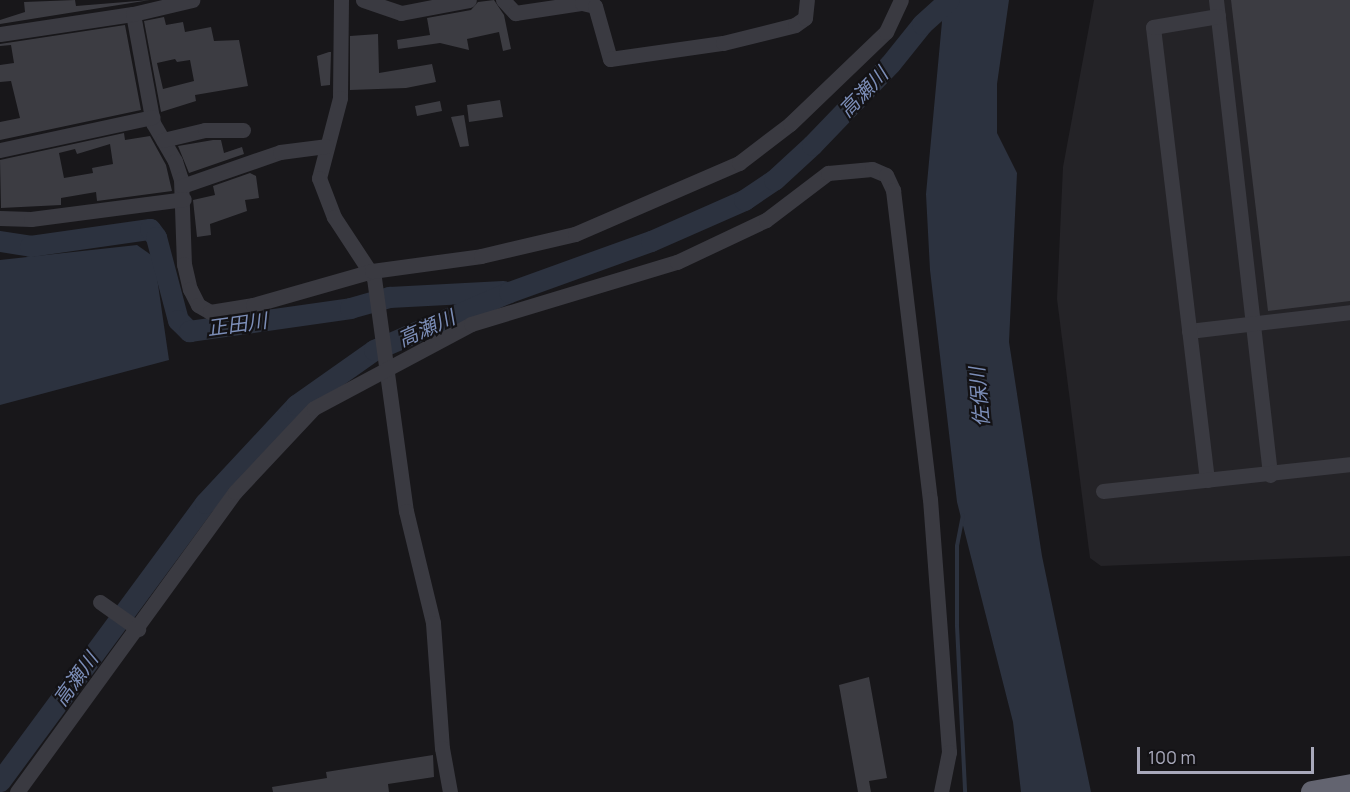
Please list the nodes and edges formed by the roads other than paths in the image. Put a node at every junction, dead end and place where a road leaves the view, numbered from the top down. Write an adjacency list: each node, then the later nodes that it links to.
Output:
1 (192, 0): 9 (street)
2 (341, 0): 15 (street)
3 (363, 0): 4 (street)
4 (469, 0)
5 (503, 0): 6 (street)
6 (807, 0)
7 (901, 0): 19 (street)
8 (1216, 0): 10 (street)
9 (133, 14): 11 (street); 12 (street)
10 (1218, 16): 21 (street); 22 (street)
11 (0, 34)
12 (152, 117): 14 (street); 16 (street)
13 (243, 130): 14 (street)
14 (163, 140): 17 (street)
15 (326, 146): 17 (street); 19 (street)
16 (0, 150)
17 (183, 192): 18 (street); 19 (street)
18 (0, 218)
19 (372, 271): 23 (street)
20 (1350, 312): 21 (street)
21 (1251, 323): 22 (street); 25 (street)
22 (1189, 331): 26 (street)
23 (388, 367): 29 (street); 32 (street); 33 (street)
24 (1350, 464): 25 (street)
25 (1270, 475): 26 (street)
26 (1207, 480): 27 (street)
27 (1102, 491)
28 (100, 602): 29 (street)
29 (136, 627): 31 (street)
30 (1350, 785): 34 (highway)
31 (17, 792)
32 (450, 792)
33 (941, 792)
34 (1312, 792)

